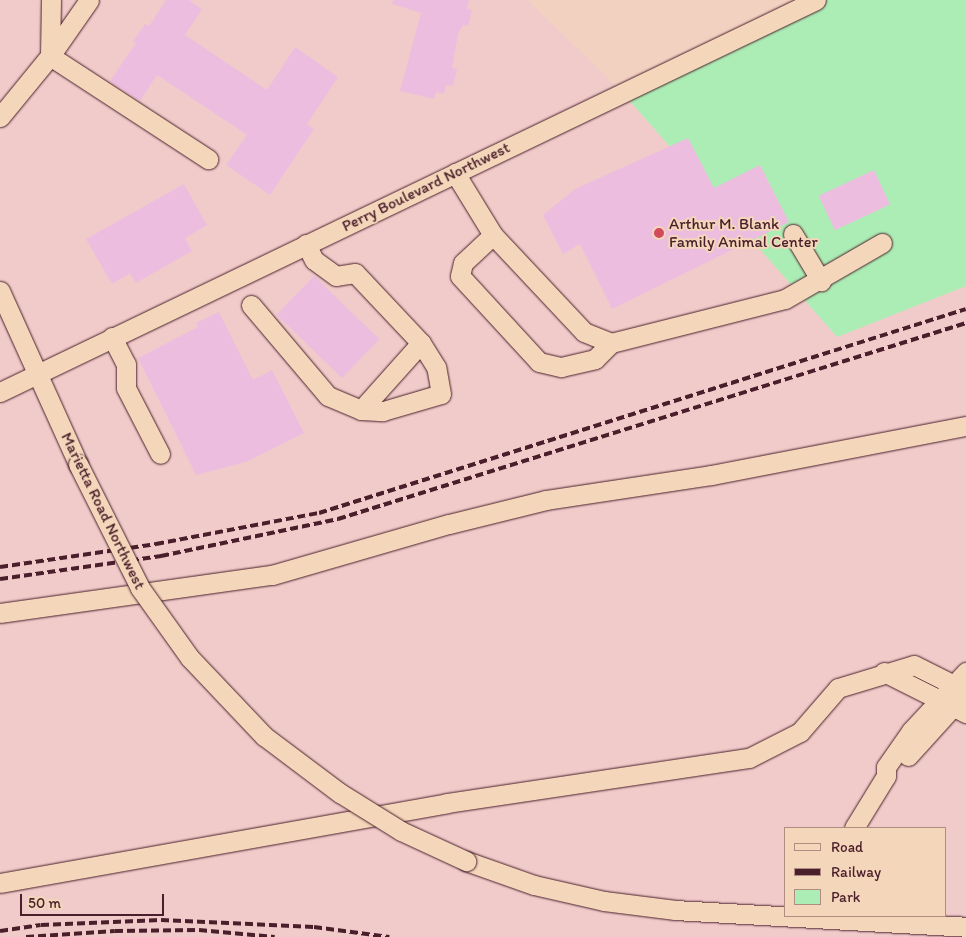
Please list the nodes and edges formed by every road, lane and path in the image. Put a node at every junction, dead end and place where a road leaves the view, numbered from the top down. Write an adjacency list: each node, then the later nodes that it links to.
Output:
1 (51, 0): 4 (street)
2 (90, 0): 4 (street)
3 (816, 0): 7 (street, Perry Boulevard Northwest)
4 (50, 56): 5 (street); 6 (street)
5 (0, 117)
6 (208, 159)
7 (455, 173): 9 (street); 11 (street, Perry Boulevard Northwest)
8 (792, 234): 12 (street)
9 (492, 235): 17 (street); 17 (street)
10 (882, 242): 12 (street)
11 (306, 244): 15 (street, Perry Boulevard Northwest); 16 (street)
12 (821, 281): 17 (street)
13 (0, 292): 18 (street, Marietta Road Northwest)
14 (252, 305): 20 (street)
15 (112, 337): 18 (street, Perry Boulevard Northwest); 22 (street)
16 (420, 343): 20 (street); 20 (street)
17 (611, 344)
18 (36, 373): 19 (street, Perry Boulevard Northwest); 29 (street, Marietta Road Northwest, bridge)
19 (0, 392)
20 (362, 410)
21 (966, 426): 23 (street)
22 (160, 454)
23 (0, 613)
24 (884, 672): 25 (street); 26 (street); 28 (street)
25 (963, 685): 26 (street)
26 (953, 706): 27 (street)
27 (855, 827)
28 (0, 883)
29 (784, 915)
30 (821, 917): 31 (street, Marietta Road Northwest)
31 (966, 927)

